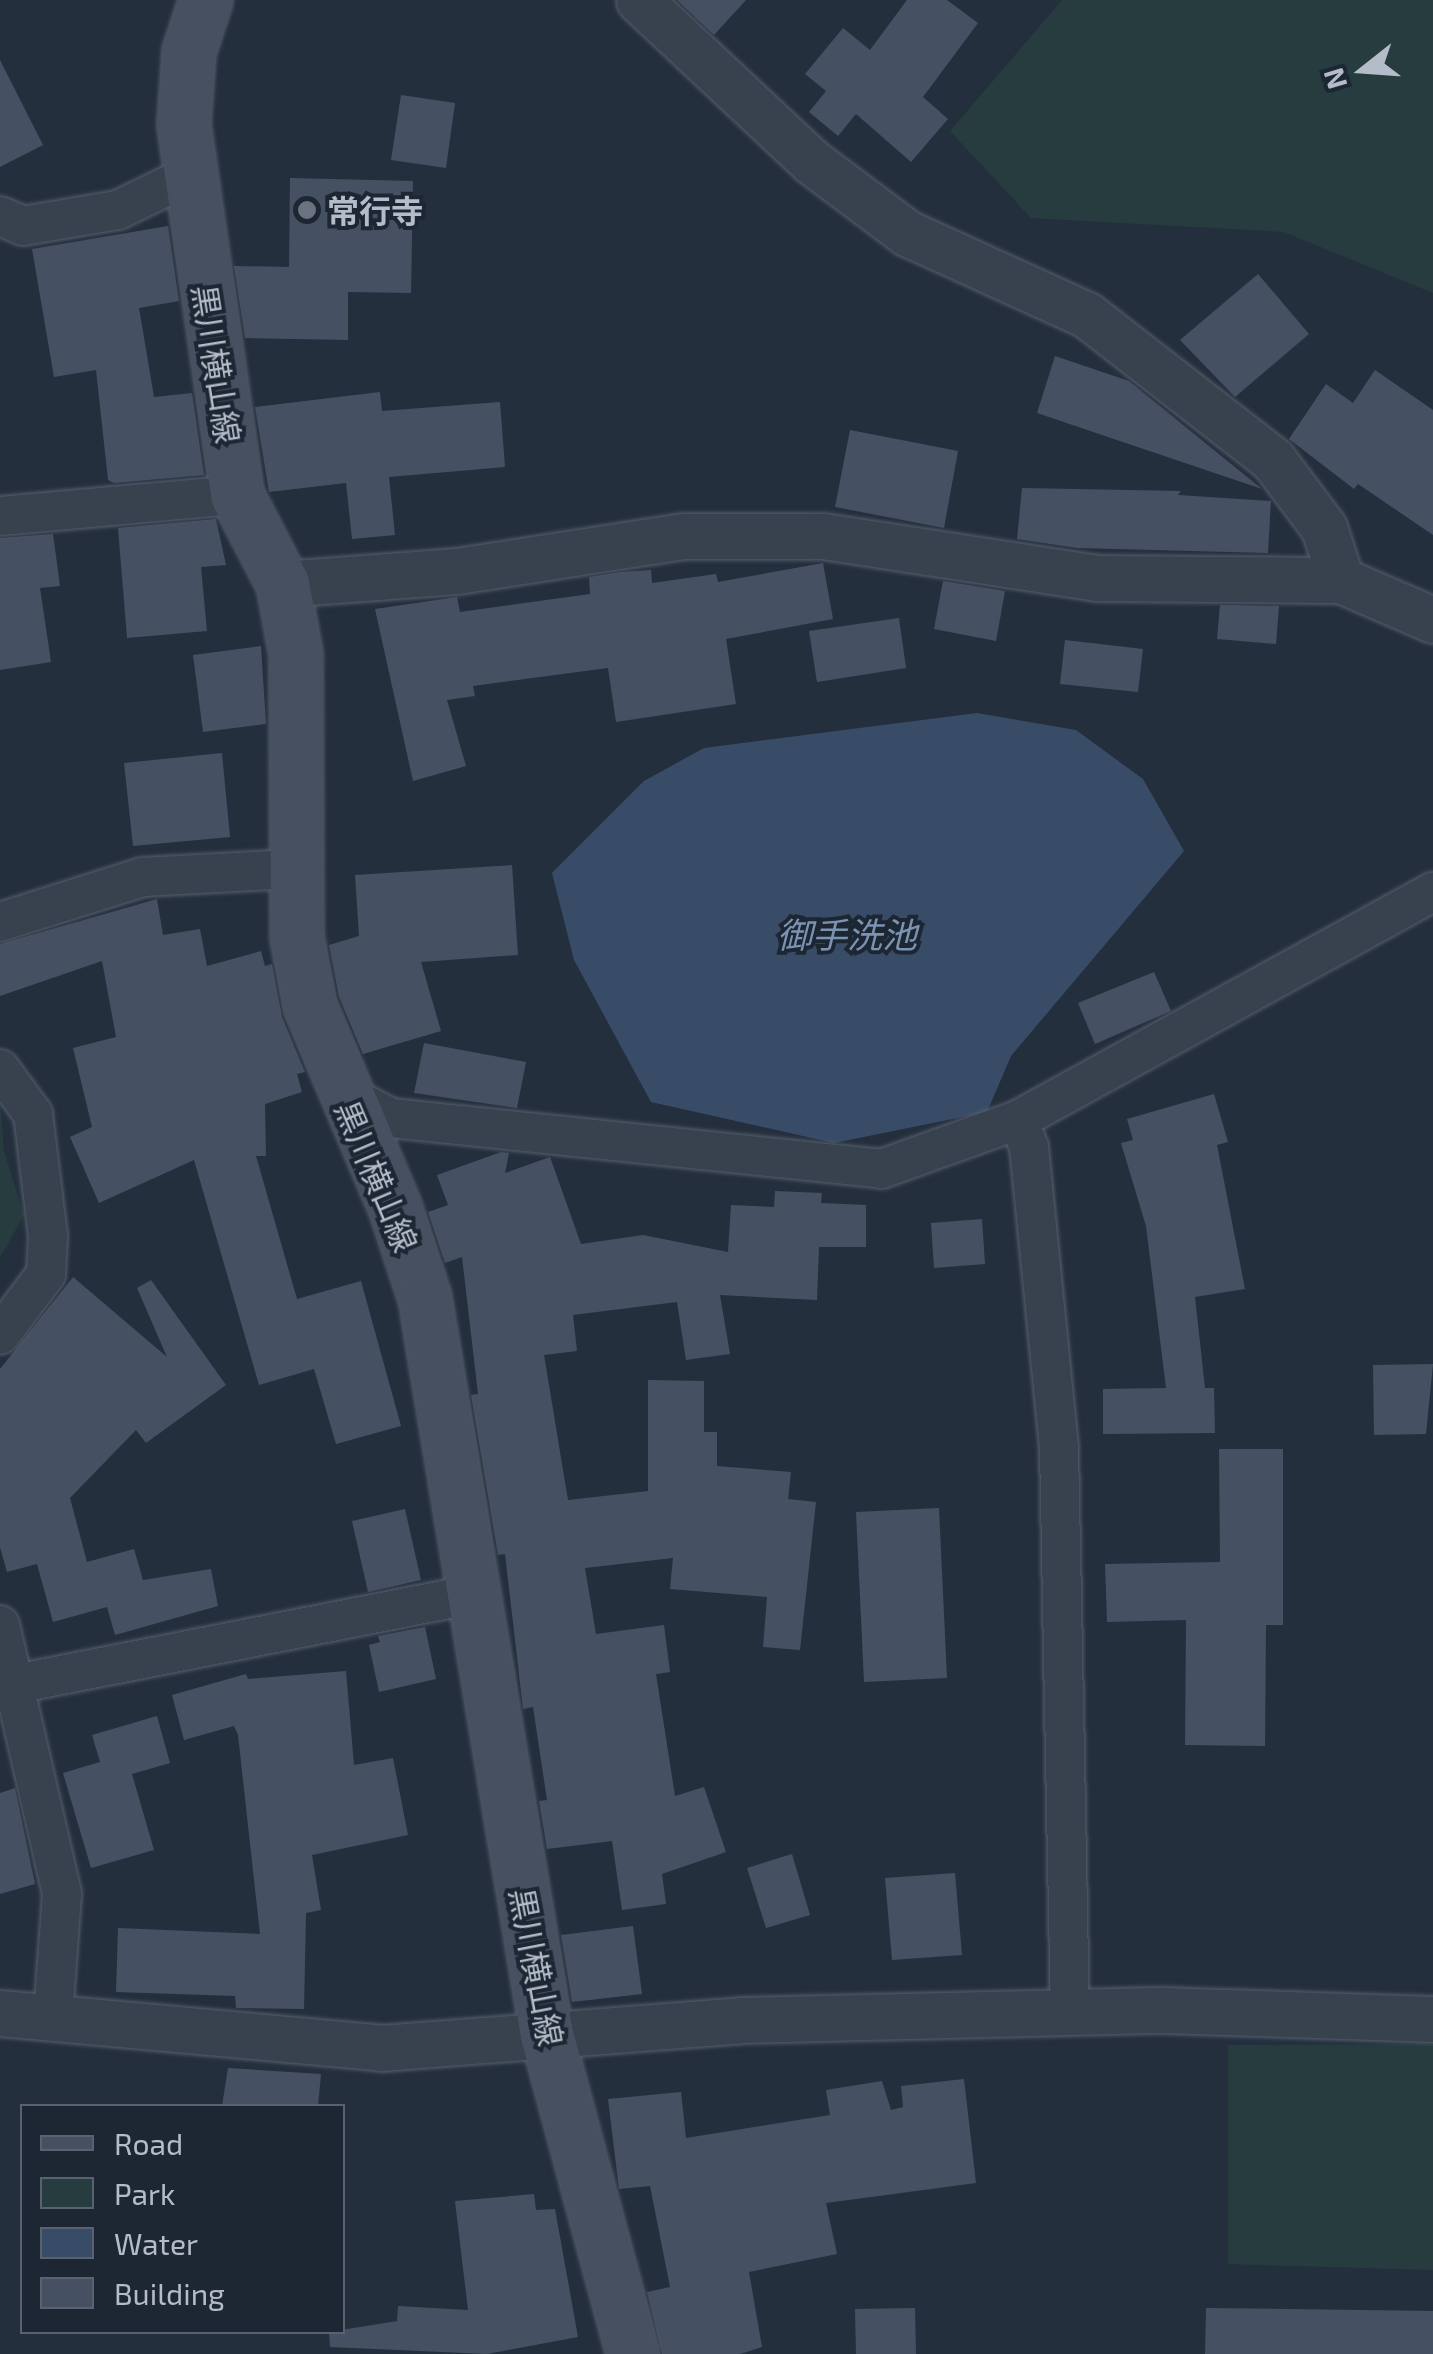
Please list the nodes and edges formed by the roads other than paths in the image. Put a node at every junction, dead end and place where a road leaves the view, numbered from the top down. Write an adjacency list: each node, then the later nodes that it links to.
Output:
1 (206, 0): 3 (main road, 黒川横山線)
2 (639, 0): 7 (street)
3 (190, 175): 4 (street); 5 (main road, 黒川横山線)
4 (0, 216)
5 (237, 496): 6 (street); 8 (main road, 黒川横山線)
6 (0, 516)
7 (1341, 580): 8 (street); 9 (street)
8 (283, 584): 10 (main road, 黒川横山線)
9 (1433, 620)
10 (292, 870): 12 (street); 14 (main road, 黒川横山線)
11 (1433, 892): 15 (street)
12 (0, 922)
13 (0, 1069): 16 (street)
14 (341, 1092): 15 (street); 17 (main road, 黒川横山線)
15 (1018, 1120): 21 (street)
16 (0, 1334)
17 (471, 1595): 19 (street); 24 (main road, 黒川横山線)
18 (0, 1625): 19 (street)
19 (6, 1686): 22 (street)
20 (0, 2013): 22 (street)
21 (1070, 2015): 23 (street); 24 (street)
22 (53, 2018): 24 (street)
23 (1433, 2019)
24 (547, 2034): 25 (main road, 黒川横山線)
25 (633, 2354)

